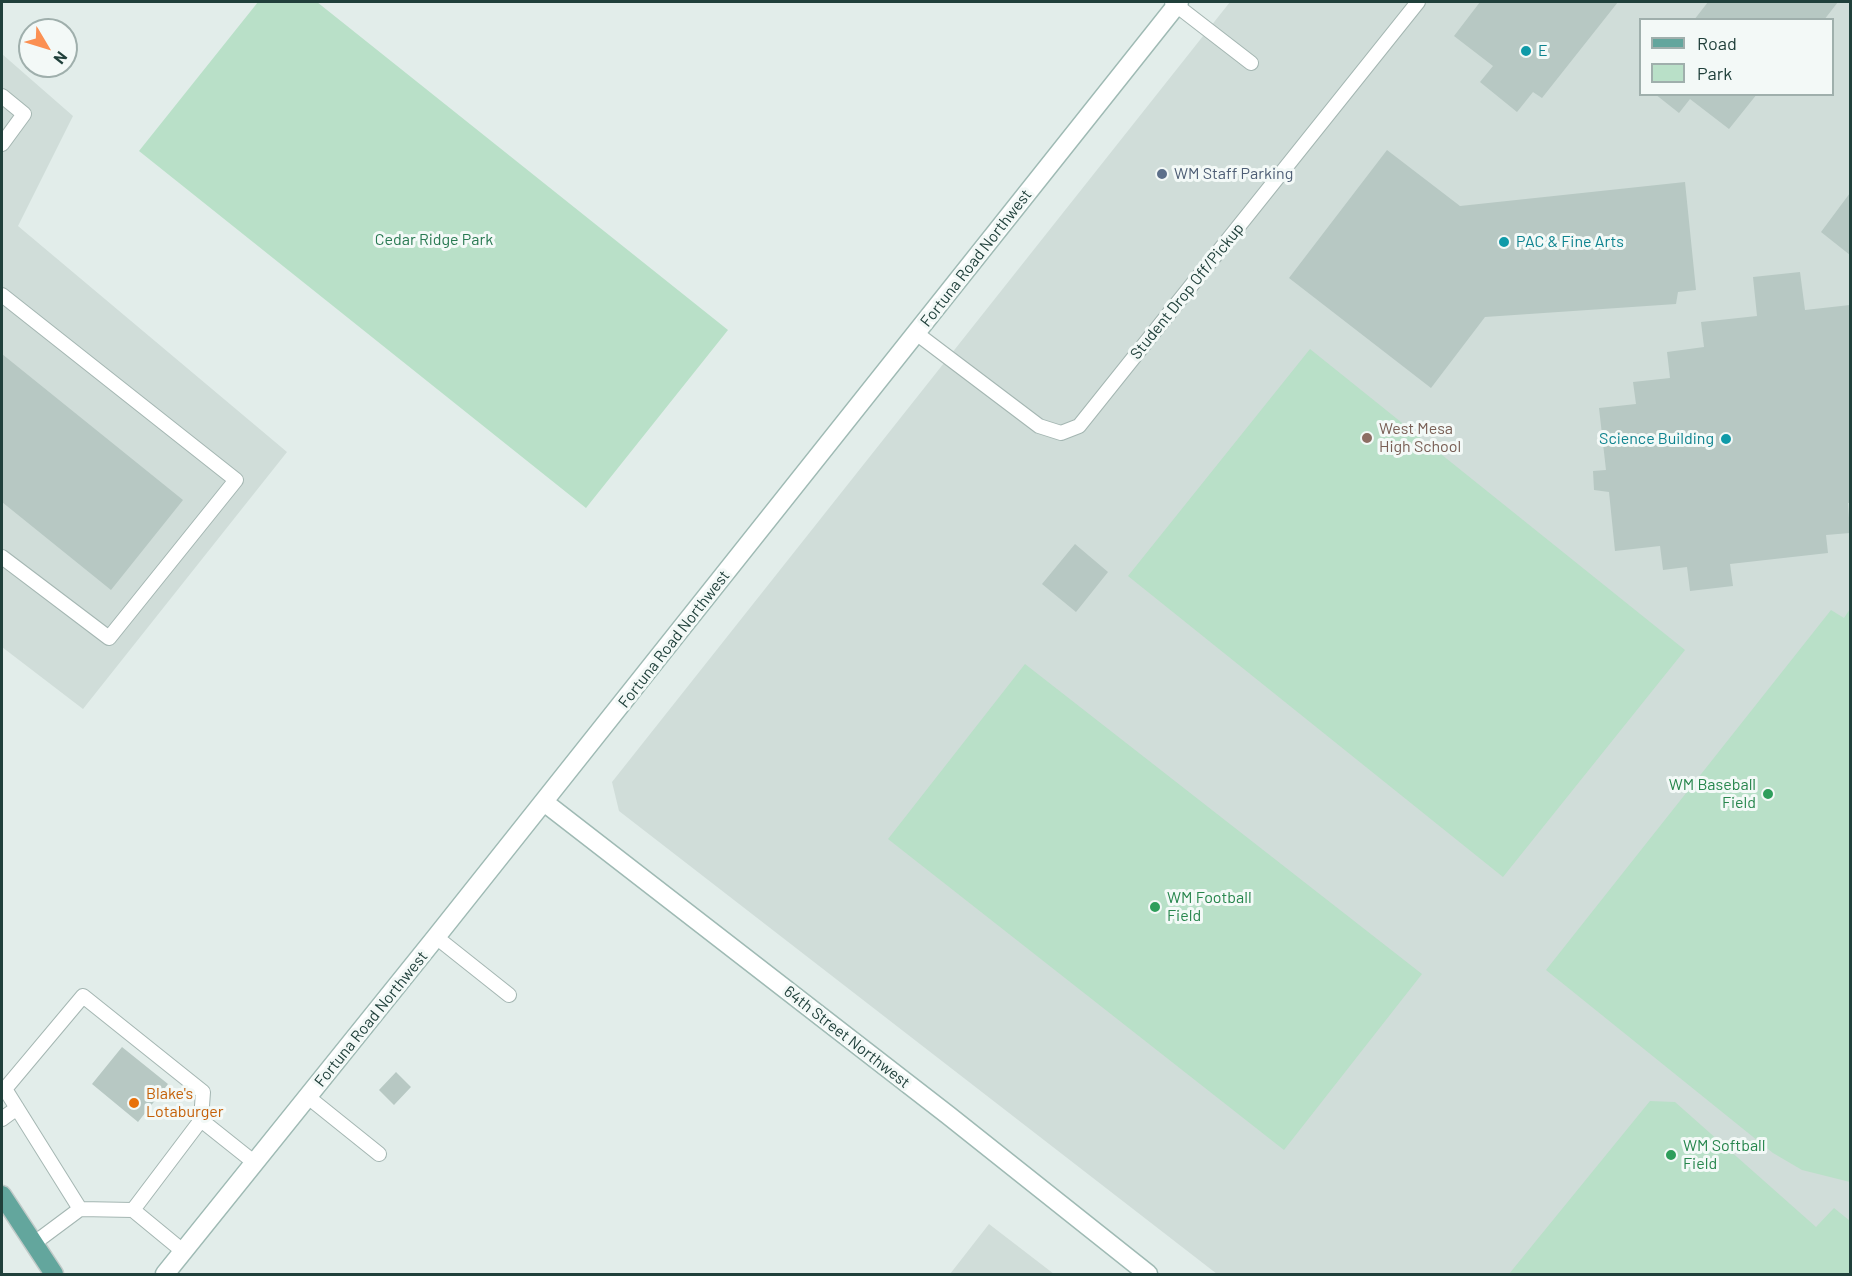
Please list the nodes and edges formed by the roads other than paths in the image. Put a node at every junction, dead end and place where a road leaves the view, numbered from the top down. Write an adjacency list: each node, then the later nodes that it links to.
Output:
1 (1418, 2): 7 (lane, Student Drop Off/Pickup)
2 (1176, 3): 3 (lane); 7 (street, Fortuna Road Northwest)
3 (1251, 63)
4 (2, 96): 5 (lane)
5 (2, 144)
6 (2, 295): 8 (lane)
7 (916, 333): 9 (street, Fortuna Road Northwest)
8 (2, 557)
9 (544, 802): 10 (street, Fortuna Road Northwest); 25 (street, 64th Street Northwest)
10 (436, 937): 11 (lane); 12 (street, Fortuna Road Northwest)
11 (509, 995)
12 (308, 1097): 16 (lane); 17 (street, Fortuna Road Northwest)
13 (17, 1108): 14 (lane); 15 (lane); 19 (lane)
14 (2, 1119)
15 (201, 1120): 17 (lane); 20 (lane)
16 (379, 1154)
17 (255, 1163): 22 (street, Fortuna Road Northwest)
18 (2, 1194): 21 (main road)
19 (80, 1209): 20 (lane); 21 (lane)
20 (133, 1210): 22 (lane)
21 (33, 1244): 23 (main road)
22 (184, 1252): 24 (street, Fortuna Road Northwest)
23 (54, 1275)
24 (165, 1275)
25 (1149, 1275)

